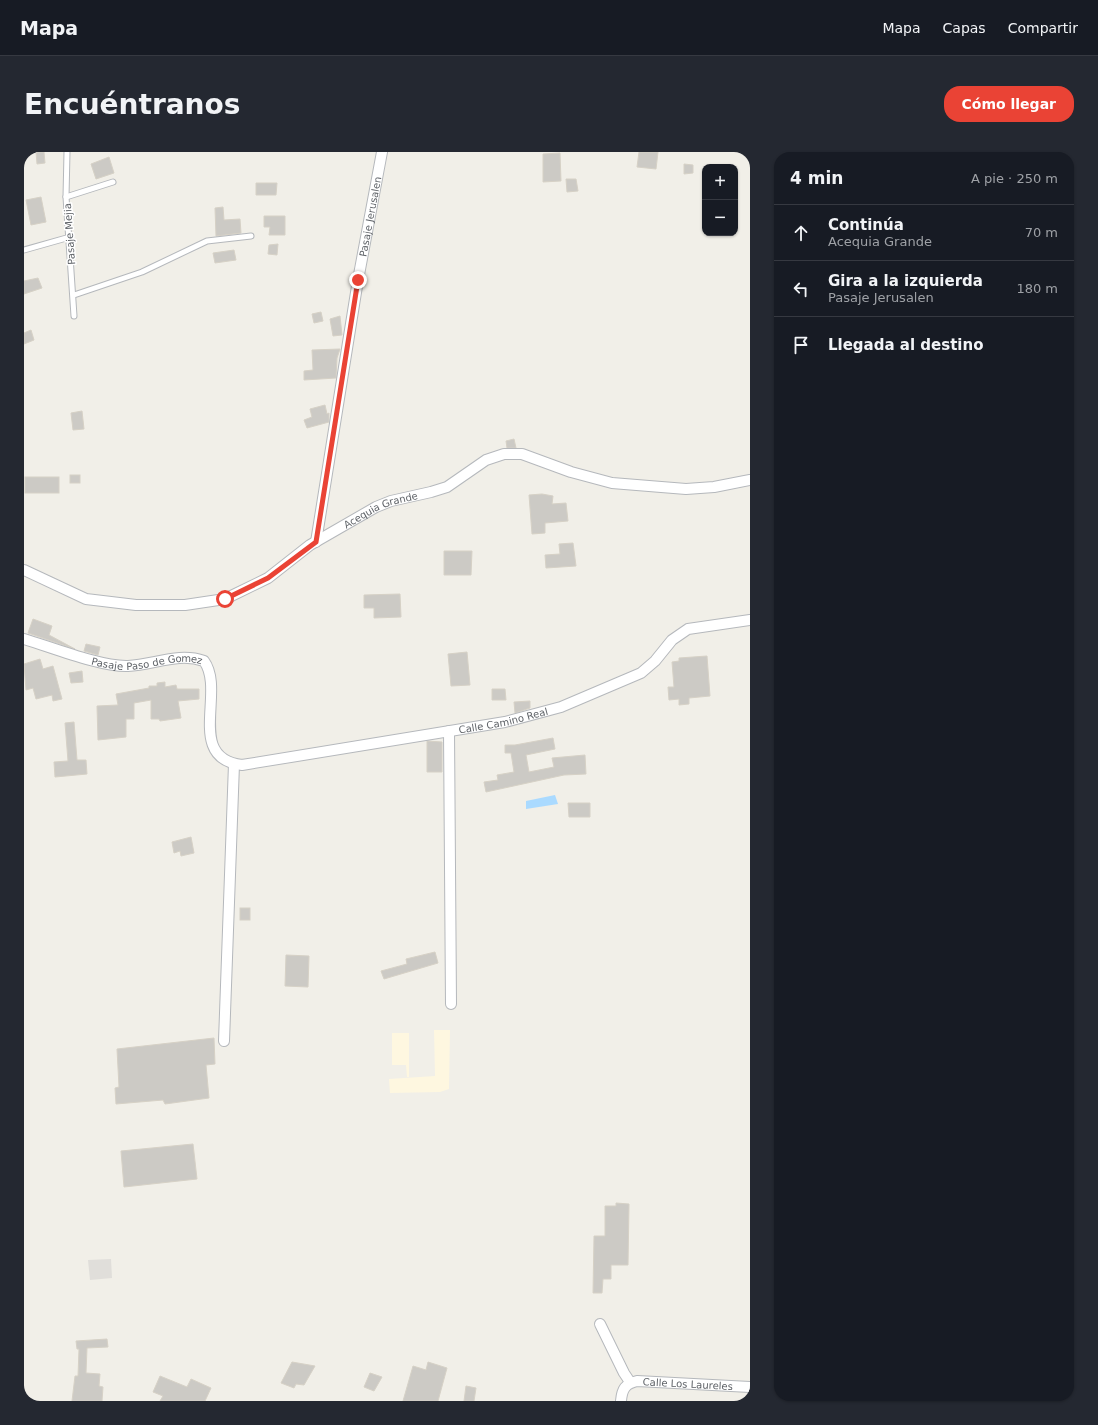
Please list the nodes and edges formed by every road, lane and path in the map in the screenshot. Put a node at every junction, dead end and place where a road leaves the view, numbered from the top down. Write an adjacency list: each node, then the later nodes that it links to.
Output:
1 (67, 152): 4 (lane, Pasaje Mejia)
2 (382, 152): 11 (street, Pasaje Jerusalen)
3 (113, 182): 4 (lane)
4 (66, 197): 6 (lane, Pasaje Mejia)
5 (250, 236): 8 (lane)
6 (70, 237): 7 (lane); 8 (lane, Pasaje Mejia)
7 (24, 250)
8 (74, 295): 9 (lane, Pasaje Mejia)
9 (74, 316)
10 (750, 480): 11 (street, Acequia Grande)
11 (316, 542): 12 (street, Acequia Grande)
12 (24, 570)
13 (750, 620): 15 (street, Calle Camino Real)
14 (24, 639): 16 (street, Pasaje Paso de Gomez)
15 (449, 731): 16 (street, Calle Camino Real); 17 (street)
16 (234, 764): 18 (street)
17 (451, 1004)
18 (224, 1041)
19 (600, 1324): 20 (street)
20 (628, 1384): 21 (street, Calle Los Laureles); 22 (street)
21 (750, 1388)
22 (621, 1401)

